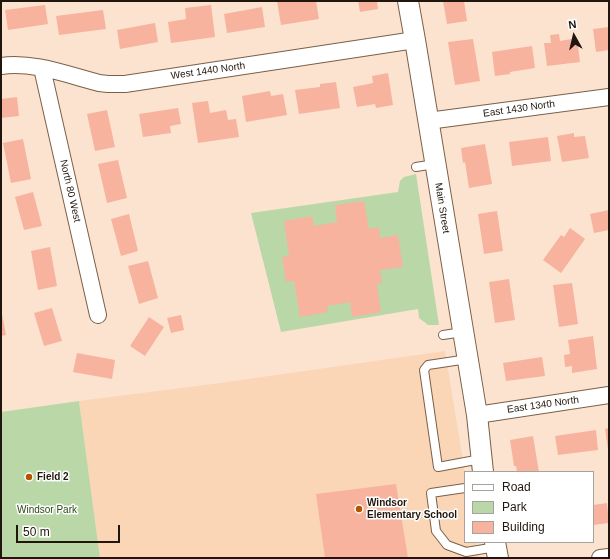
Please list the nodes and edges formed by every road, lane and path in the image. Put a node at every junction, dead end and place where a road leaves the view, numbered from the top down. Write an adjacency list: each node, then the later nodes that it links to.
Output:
1 (408, 1): 2 (street, Main Street)
2 (415, 40): 4 (street, West 1440 North); 6 (street, Main Street)
3 (1, 66): 4 (street, West 1440 North)
4 (42, 68): 9 (street, North 80 West)
5 (609, 96): 6 (street, East 1430 North)
6 (428, 121): 7 (street, Main Street)
7 (435, 164): 8 (lane); 10 (street, Main Street)
8 (416, 167)
9 (98, 315)
10 (463, 332): 11 (lane); 12 (street, Main Street)
11 (443, 335)
12 (468, 360): 14 (street, Main Street); 15 (lane)
13 (609, 395): 14 (street, East 1340 North)
14 (477, 415): 15 (street, Main Street)
15 (482, 466)
16 (464, 488): 17 (lane)
17 (496, 549)
18 (609, 557): 19 (street)
19 (600, 558)

